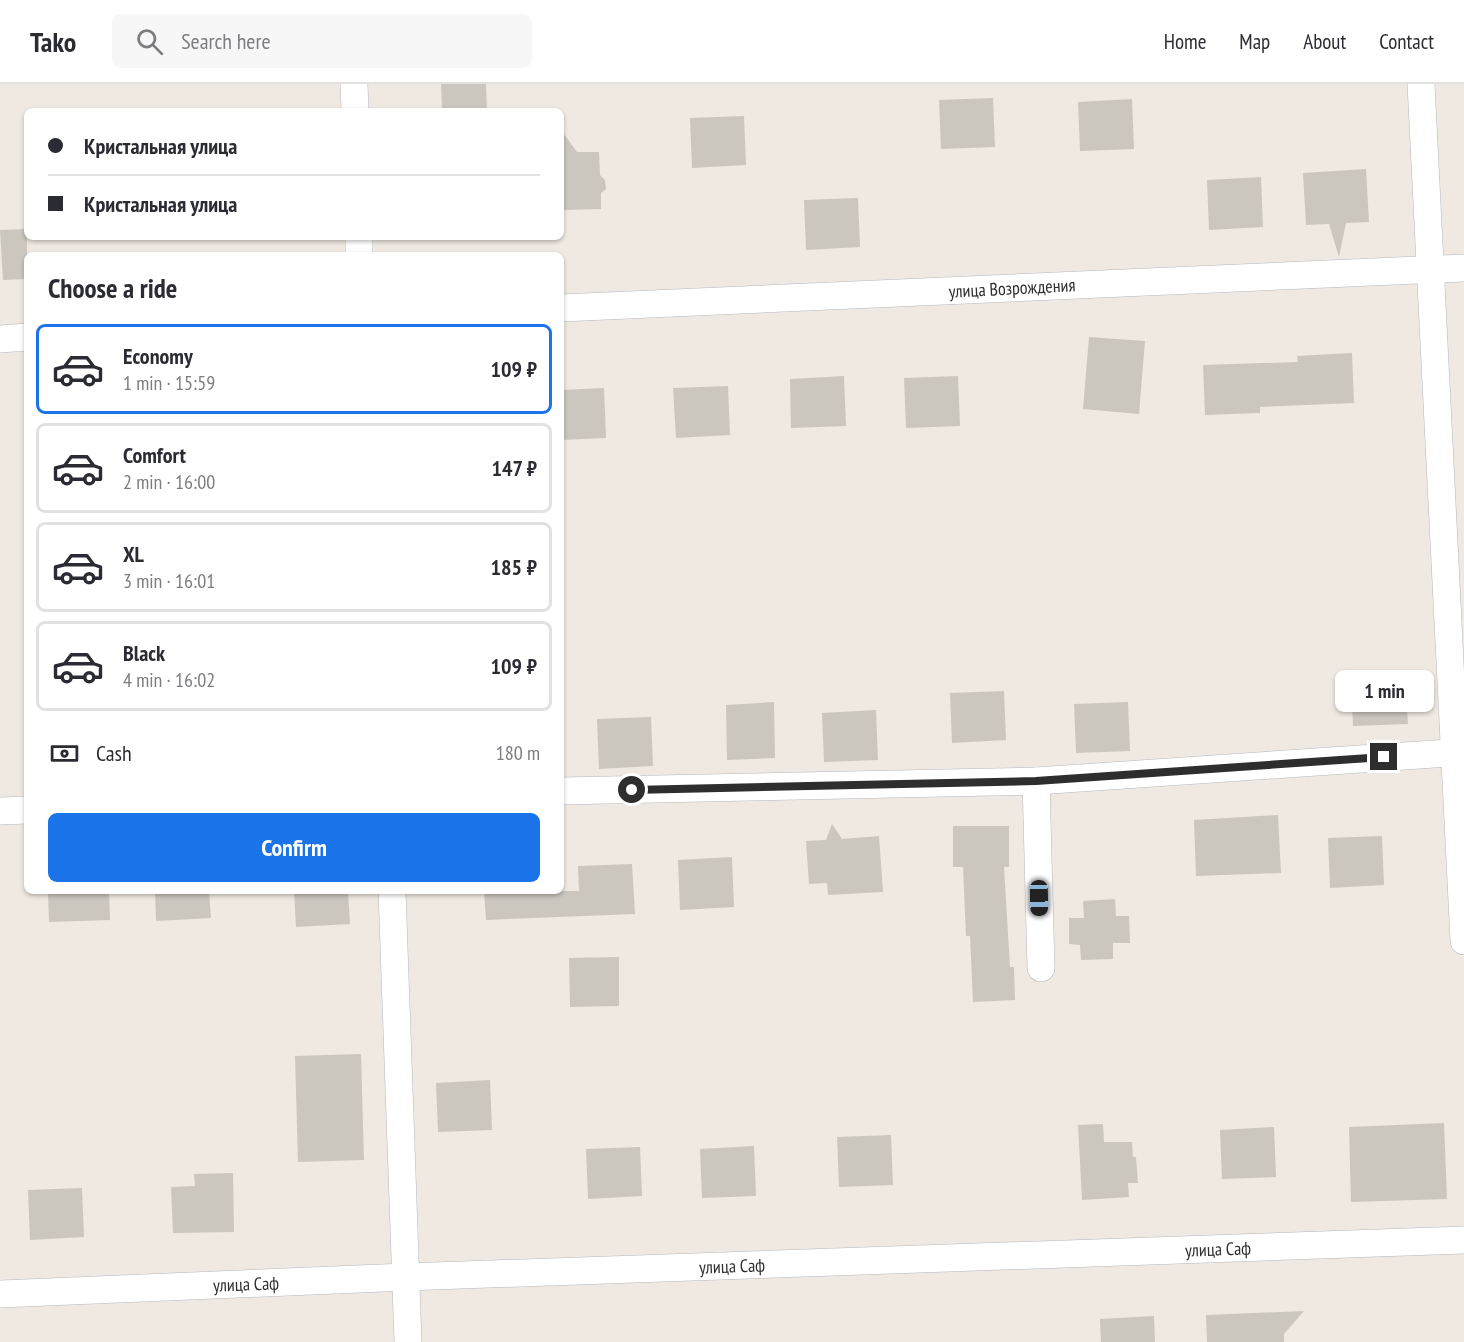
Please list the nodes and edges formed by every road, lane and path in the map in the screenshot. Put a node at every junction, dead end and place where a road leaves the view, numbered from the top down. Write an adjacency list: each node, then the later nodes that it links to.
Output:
1 (354, 84): 3 (street)
2 (1421, 84): 5 (street)
3 (355, 108)
4 (1464, 268): 5 (street, улица Возрождения)
5 (1429, 269): 6 (street, улица Возрождения); 9 (street)
6 (564, 308)
7 (24, 337): 8 (street)
8 (0, 339)
9 (1459, 752): 10 (street); 15 (street)
10 (1036, 781): 11 (street); 16 (street)
11 (564, 791)
12 (24, 810): 13 (street)
13 (0, 811)
14 (392, 894): 18 (street)
15 (1464, 940)
16 (1041, 968)
17 (1464, 1240): 18 (street, улица Саф)
18 (406, 1277): 19 (street, улица Саф); 20 (street)
19 (0, 1294)
20 (408, 1342)

